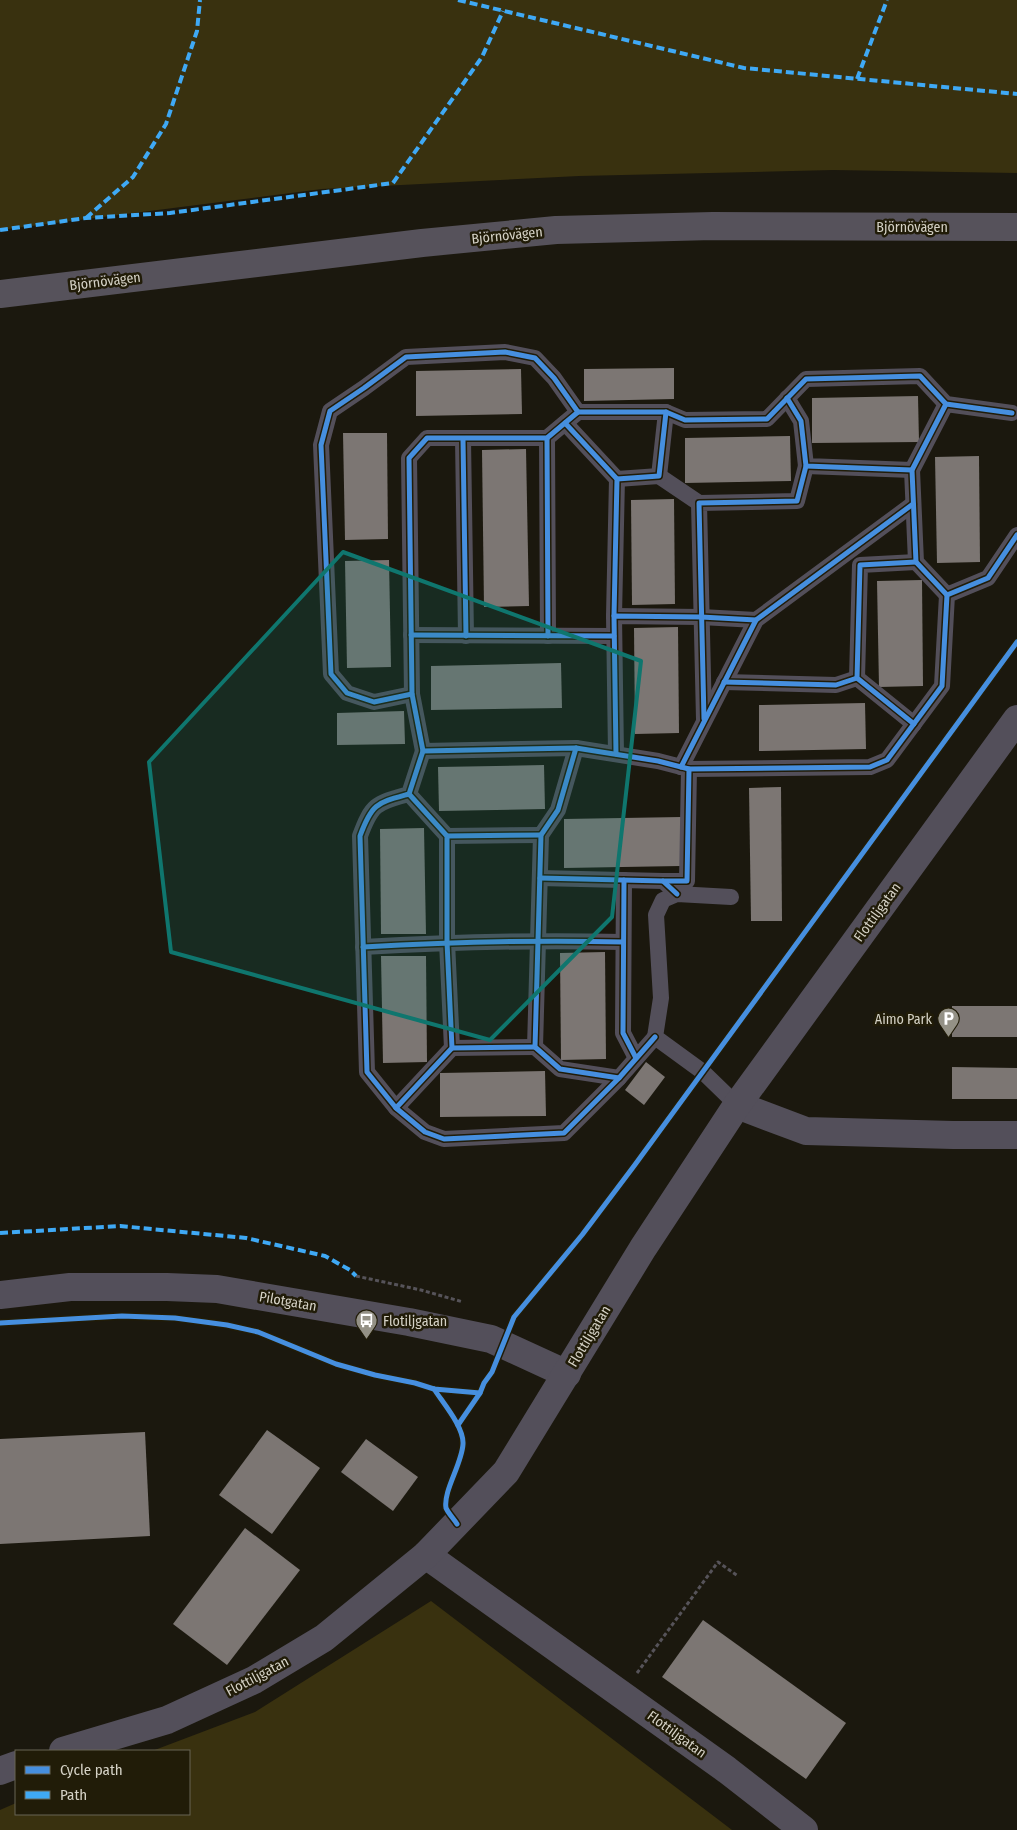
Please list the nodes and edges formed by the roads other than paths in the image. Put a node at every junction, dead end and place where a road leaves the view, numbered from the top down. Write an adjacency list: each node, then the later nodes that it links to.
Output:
1 (1017, 227): 2 (main road, Björnövägen)
2 (0, 294)
3 (787, 398): 4 (lane); 6 (lane); 11 (lane)
4 (946, 404): 7 (lane); 12 (lane)
5 (578, 412): 6 (lane); 8 (lane); 31 (lane)
6 (666, 412): 13 (lane)
7 (1014, 420)
8 (565, 423): 10 (lane); 14 (lane)
9 (463, 438): 10 (lane); 25 (lane); 26 (lane)
10 (547, 438): 27 (lane)
11 (806, 466): 12 (lane); 15 (lane)
12 (912, 470): 16 (lane)
13 (659, 476): 14 (lane); 15 (lane)
14 (617, 479): 22 (lane)
15 (699, 503): 23 (lane)
16 (913, 504): 18 (lane); 19 (lane)
17 (1017, 535): 21 (lane)
18 (850, 551): 20 (lane); 24 (lane)
19 (916, 562): 20 (lane); 21 (lane)
20 (860, 565): 29 (lane)
21 (948, 595): 34 (lane)
22 (614, 616): 23 (lane); 28 (lane)
23 (702, 617): 24 (lane); 33 (lane)
24 (756, 620): 30 (lane)
25 (411, 635): 26 (lane); 31 (lane)
26 (466, 636): 27 (lane)
27 (548, 636): 28 (lane)
28 (614, 636): 37 (lane)
29 (857, 678): 30 (lane); 34 (lane)
30 (724, 682): 33 (lane)
31 (412, 694): 36 (lane)
32 (1017, 719): 56 (street, Flottiljgatan)
33 (704, 721): 38 (lane)
34 (914, 724): 38 (lane)
35 (576, 748): 36 (lane); 37 (lane); 40 (lane)
36 (423, 751): 39 (lane)
37 (616, 754): 38 (lane)
38 (685, 768): 44 (lane)
39 (409, 794): 41 (lane); 50 (lane)
40 (541, 835): 41 (lane); 42 (lane)
41 (447, 836): 48 (lane)
42 (540, 878): 43 (lane); 47 (lane)
43 (624, 880): 44 (lane); 49 (lane)
44 (664, 882): 45 (lane)
45 (677, 894): 46 (lane); 51 (lane)
46 (731, 897)
47 (538, 940): 48 (lane); 49 (lane); 52 (lane)
48 (446, 942): 50 (lane); 53 (lane)
49 (623, 942): 54 (lane)
50 (363, 947): 57 (lane)
51 (655, 1036): 54 (lane); 56 (lane)
52 (535, 1047): 53 (lane); 55 (lane)
53 (452, 1048): 57 (lane)
54 (636, 1058): 55 (lane)
55 (619, 1078): 57 (lane)
56 (737, 1106): 58 (street); 60 (street, Flottiljgatan)
57 (396, 1108)
58 (1017, 1135)
59 (0, 1295): 60 (street, Pilotgatan)
60 (567, 1374): 61 (street, Flottiljgatan)
61 (426, 1555): 62 (street, Flottiljgatan); 65 (street, Flottiljgatan)
62 (66, 1750)
63 (15, 1765): 64 (street)
64 (0, 1771)
65 (804, 1830)

